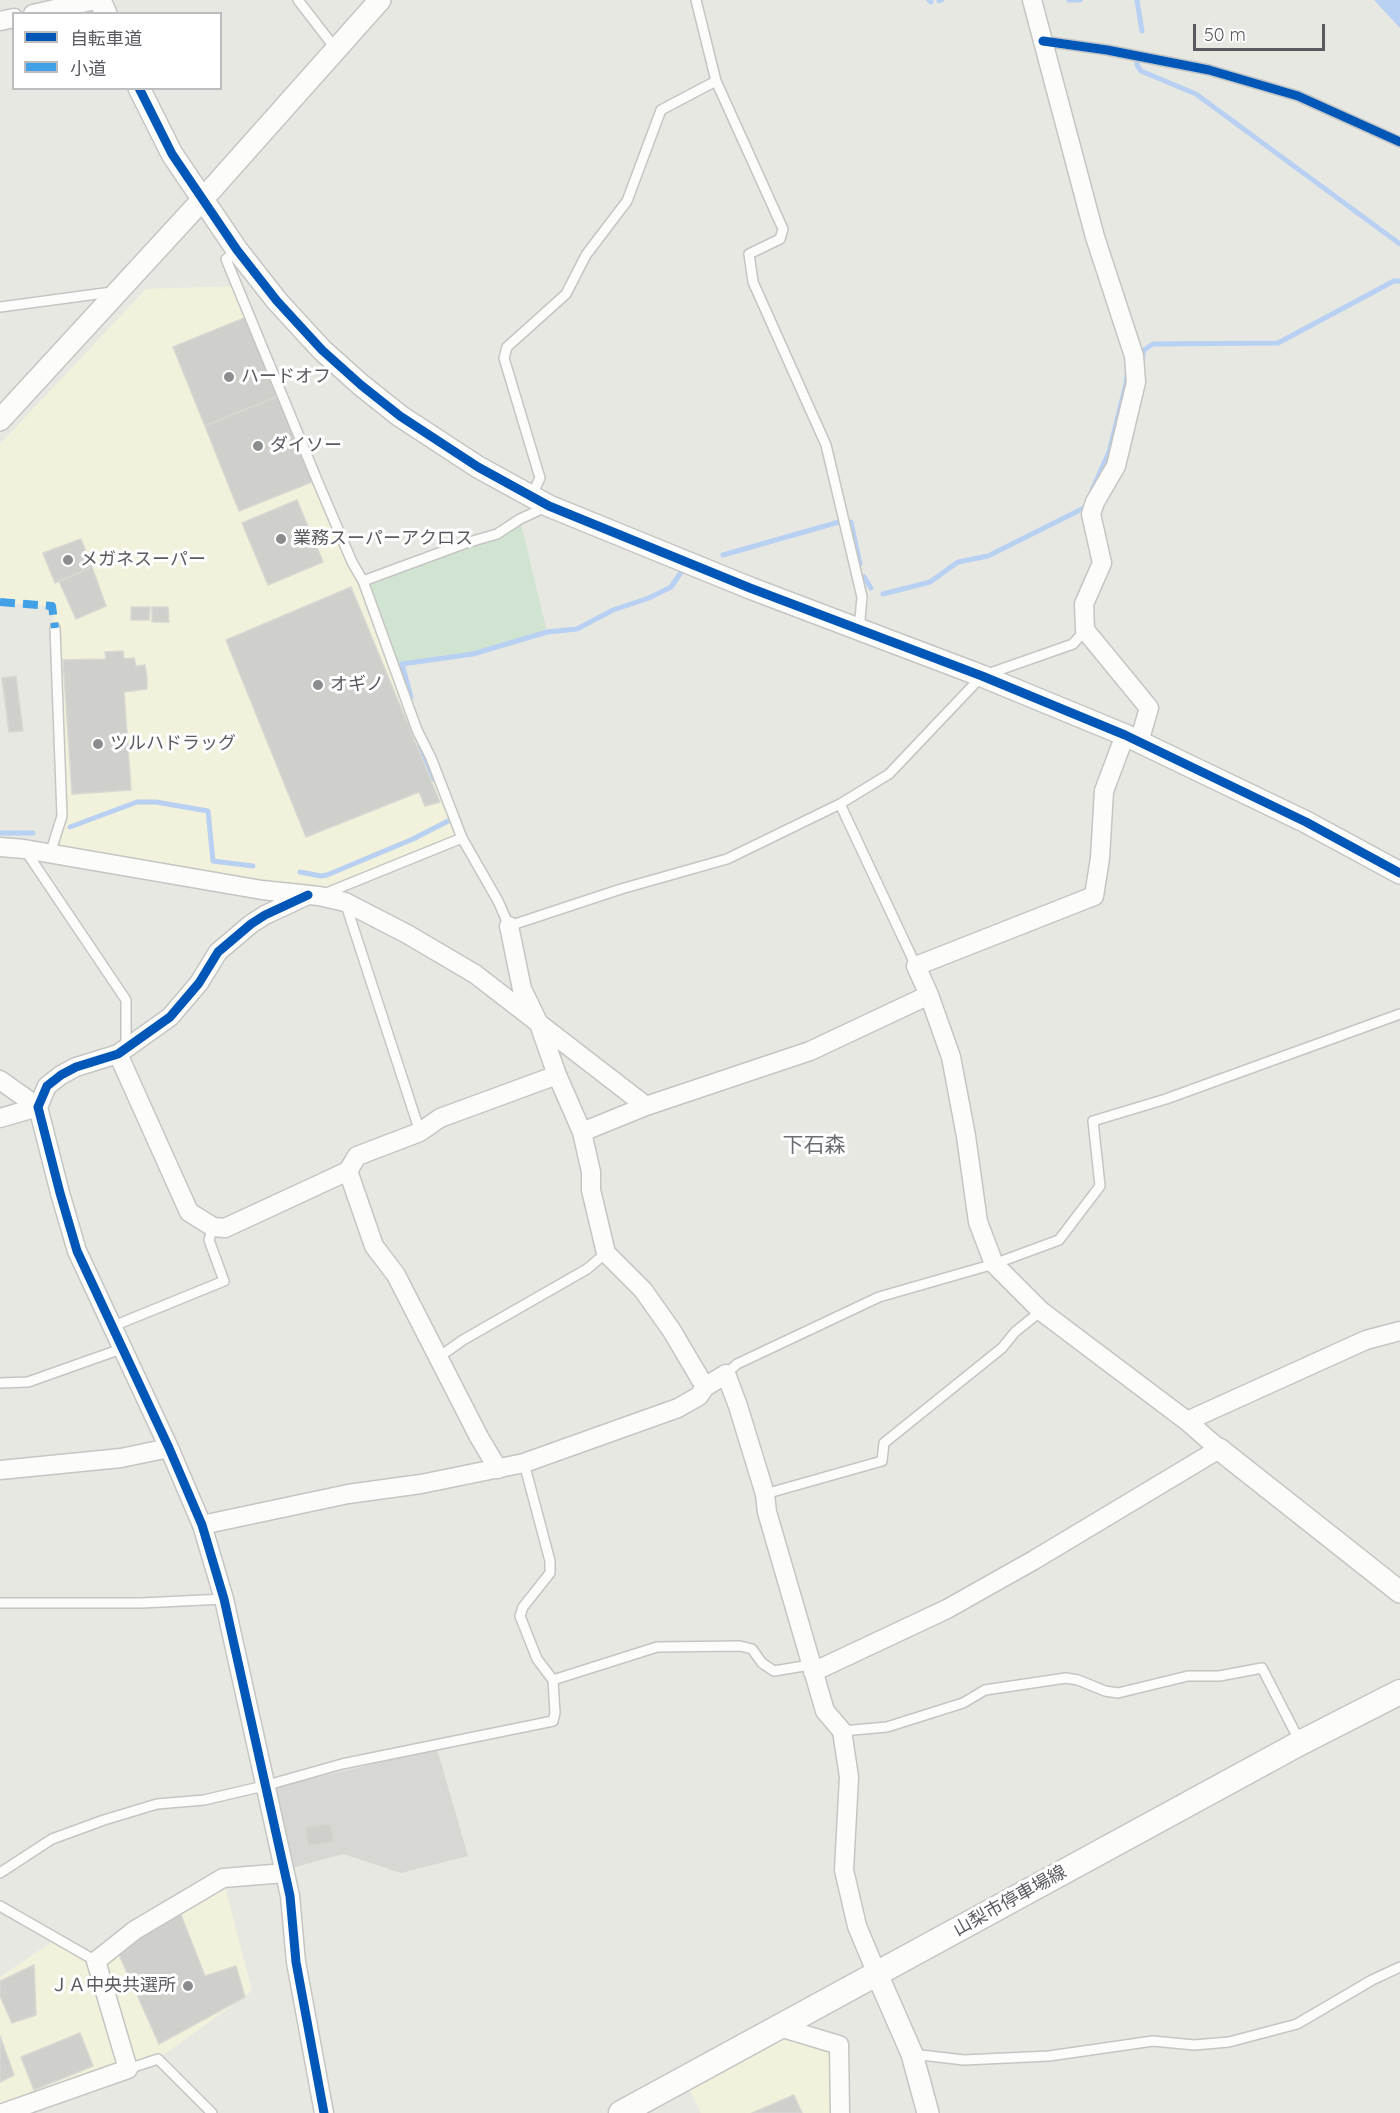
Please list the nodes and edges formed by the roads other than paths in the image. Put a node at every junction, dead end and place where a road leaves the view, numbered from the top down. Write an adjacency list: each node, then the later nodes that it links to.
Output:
1 (95, 0): 6 (street)
2 (298, 0): 8 (lane)
3 (380, 0): 8 (street)
4 (696, 0): 9 (lane)
5 (1032, 0): 7 (street)
6 (42, 12)
7 (1043, 41): 11 (lane); 21 (street)
8 (335, 48): 12 (street)
9 (716, 81): 17 (lane); 20 (lane)
10 (140, 90): 12 (street)
11 (1400, 142)
12 (203, 199): 13 (street); 14 (street)
13 (237, 250): 17 (street); 18 (lane)
14 (117, 292): 15 (lane); 16 (street)
15 (0, 307)
16 (0, 420)
17 (540, 502): 18 (lane); 20 (street)
18 (363, 581): 25 (lane)
19 (55, 628): 28 (lane)
20 (859, 630): 22 (street)
21 (1085, 630): 22 (lane); 23 (street)
22 (982, 676): 23 (street); 24 (lane)
23 (1132, 738): 29 (street); 33 (street)
24 (840, 804): 32 (lane); 33 (lane)
25 (462, 838): 30 (lane); 32 (lane)
26 (0, 847): 27 (street)
27 (24, 849): 28 (street); 37 (lane)
28 (50, 854): 30 (street)
29 (1400, 873)
30 (313, 895): 31 (street); 37 (street)
31 (345, 902): 36 (street); 43 (lane)
32 (509, 926): 36 (street)
33 (916, 966): 34 (street)
34 (929, 995): 40 (street); 48 (street)
35 (1400, 1014): 48 (lane)
36 (539, 1024): 38 (street); 40 (street)
37 (122, 1051): 41 (street); 46 (street)
38 (557, 1075): 43 (street); 44 (street)
39 (0, 1080): 41 (street)
40 (646, 1106): 44 (street)
41 (38, 1107): 42 (street); 50 (street)
42 (0, 1118)
43 (420, 1132): 45 (street)
44 (582, 1132): 47 (street)
45 (348, 1171): 46 (street); 53 (street)
46 (213, 1227): 50 (lane)
47 (606, 1253): 53 (lane); 56 (street)
48 (994, 1264): 49 (street); 54 (lane)
49 (1041, 1311): 57 (street); 63 (lane)
50 (111, 1327): 52 (street)
51 (1400, 1331): 57 (street)
52 (121, 1349): 55 (lane); 58 (street)
53 (439, 1357): 61 (street)
54 (726, 1374): 56 (street); 63 (street)
55 (0, 1383)
56 (705, 1387): 60 (street)
57 (1187, 1421): 59 (street)
58 (169, 1448): 62 (street); 64 (street)
59 (1220, 1449): 65 (street); 68 (street)
60 (524, 1462): 61 (street); 69 (lane)
61 (498, 1469): 64 (street)
62 (0, 1470)
63 (765, 1494): 68 (street)
64 (202, 1525): 66 (street)
65 (1400, 1592)
66 (224, 1599): 67 (lane); 73 (street)
67 (0, 1603)
68 (812, 1669): 69 (lane); 71 (street)
69 (553, 1680): 73 (lane)
70 (1400, 1692): 72 (main road, 山梨市停車場線)
71 (842, 1731): 72 (lane); 79 (street)
72 (1300, 1743): 79 (main road, 山梨市停車場線)
73 (264, 1786): 74 (lane); 75 (street)
74 (0, 1873)
75 (285, 1873): 77 (street); 85 (street)
76 (0, 1906): 77 (lane)
77 (96, 1961): 82 (street)
78 (1400, 1967): 81 (lane)
79 (877, 1974): 80 (main road, 山梨市停車場線); 81 (street)
80 (779, 2027): 86 (main road, 山梨市停車場線); 87 (street)
81 (912, 2054): 88 (street)
82 (128, 2069): 83 (street); 84 (lane)
83 (3, 2113)
84 (212, 2113)
85 (324, 2113)
86 (621, 2113)
87 (840, 2113)
88 (928, 2113)

